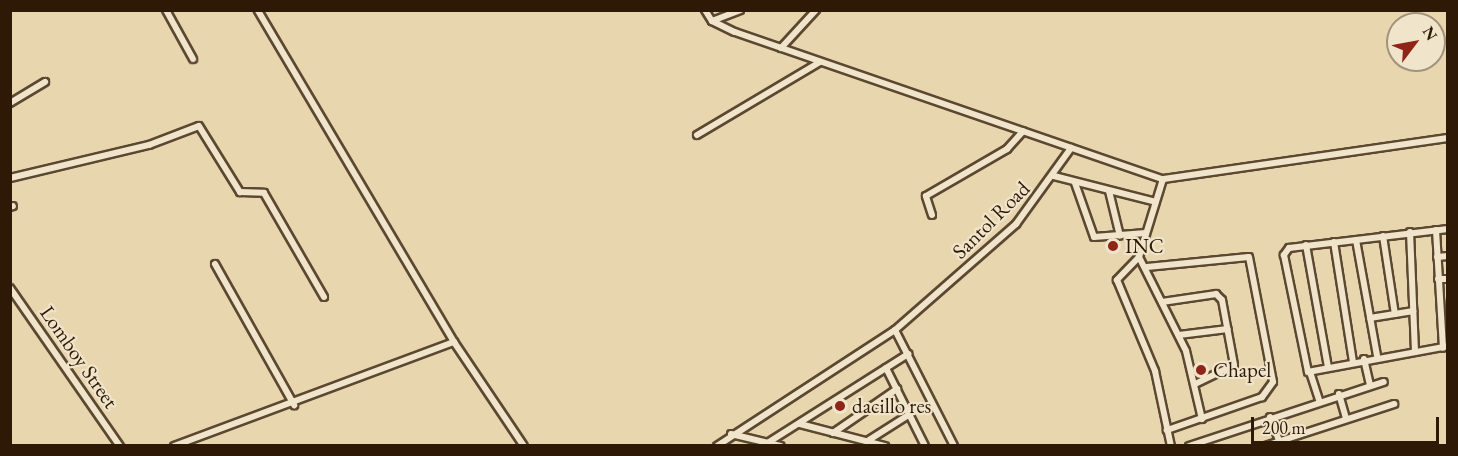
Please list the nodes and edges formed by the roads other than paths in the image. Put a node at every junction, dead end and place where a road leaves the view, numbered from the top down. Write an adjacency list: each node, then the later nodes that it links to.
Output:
1 (166, 10): 8 (street)
2 (258, 10): 48 (street)
3 (705, 10): 6 (street)
4 (740, 10): 6 (street)
5 (816, 10): 7 (street)
6 (712, 21): 7 (street)
7 (781, 48): 9 (street)
8 (193, 60)
9 (820, 62): 12 (street); 13 (street)
10 (45, 82): 11 (street)
11 (10, 103)
12 (1023, 131): 15 (street); 22 (street)
13 (697, 135)
14 (1448, 138): 18 (street)
15 (1071, 148): 16 (street, Santol Road); 18 (street)
16 (1054, 176): 19 (street); 46 (street, Santol Road)
17 (10, 178): 40 (street)
18 (1163, 179): 21 (street)
19 (1075, 183): 20 (street); 27 (street)
20 (1109, 191): 21 (street); 27 (street)
21 (1156, 202): 26 (street)
22 (932, 215)
23 (1448, 229): 24 (street)
24 (1436, 230): 25 (street); 34 (street)
25 (1410, 232): 28 (street); 42 (street)
26 (1146, 233): 27 (street); 33 (street)
27 (1120, 236)
28 (1383, 236): 29 (street); 43 (street)
29 (1356, 240): 30 (street); 44 (street)
30 (1334, 242): 31 (street); 54 (street)
31 (1306, 245): 55 (street); 57 (street)
32 (1448, 256): 34 (street)
33 (1139, 257): 36 (street); 71 (street)
34 (1437, 257): 37 (street)
35 (215, 264): 65 (street)
36 (1147, 267): 41 (street); 69 (street)
37 (1438, 279): 38 (street); 49 (street)
38 (1448, 279)
39 (10, 288): 77 (street, Lomboy Street)
40 (324, 297)
41 (1162, 302): 45 (street); 47 (street)
42 (1413, 311): 43 (street); 50 (street)
43 (1395, 314): 44 (street)
44 (1370, 318): 52 (street)
45 (1228, 329): 47 (street); 59 (street)
46 (895, 330): 51 (street); 73 (street, Santol Road)
47 (1179, 335): 59 (street)
48 (454, 342): 65 (street); 79 (street)
49 (1445, 347): 50 (street)
50 (1415, 351): 52 (street)
51 (908, 354): 56 (street); 84 (street)
52 (1377, 356): 53 (street)
53 (1364, 359): 54 (street); 60 (street)
54 (1353, 362): 55 (street)
55 (1328, 367): 57 (street)
56 (886, 368): 61 (street); 70 (street)
57 (1310, 372): 63 (street)
58 (1384, 382): 60 (street)
59 (1195, 384): 69 (street)
60 (1370, 385): 62 (street)
61 (897, 389): 66 (street); 72 (street)
62 (1339, 394): 63 (street); 68 (street)
63 (1319, 400): 67 (street)
64 (1394, 404): 68 (street)
65 (294, 405): 78 (street)
66 (909, 414): 74 (street); 83 (street)
67 (1270, 417): 75 (street); 86 (street)
68 (1346, 418): 75 (street)
69 (1202, 419): 71 (street)
70 (800, 424): 72 (street); 76 (street)
71 (1167, 430): 85 (street)
72 (833, 433): 74 (street)
73 (731, 434): 76 (street); 80 (street, Santol Road)
74 (869, 440): 82 (street)
75 (1281, 440): 87 (street); 88 (street)
76 (769, 442): 81 (street)
77 (120, 446)
78 (174, 446)
79 (524, 446)
80 (717, 446)
81 (781, 446)
82 (885, 446)
83 (925, 446)
84 (954, 446)
85 (1171, 446)
86 (1189, 446)
87 (1265, 446)
88 (1289, 446)

